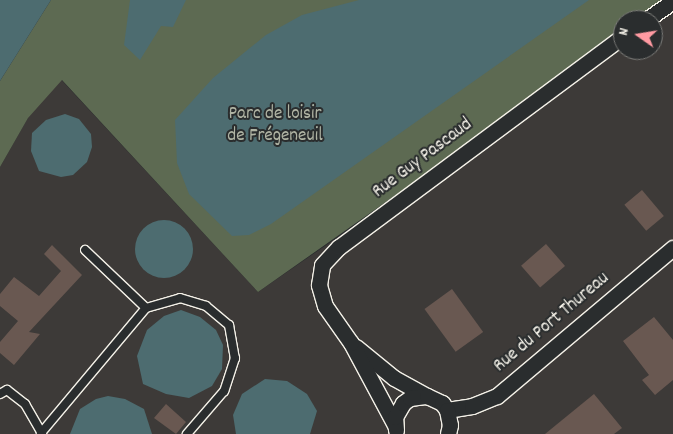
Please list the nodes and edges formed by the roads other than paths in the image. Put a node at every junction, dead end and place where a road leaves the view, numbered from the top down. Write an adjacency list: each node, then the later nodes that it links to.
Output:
1 (673, 1): 2 (street)
2 (660, 10)
3 (613, 44): 7 (street, Rue Guy Pascaud)
4 (673, 248): 10 (street, Rue du Port Thureau)
5 (85, 250): 6 (lane)
6 (146, 308): 12 (lane); 13 (lane)
7 (351, 343): 9 (street, Rue Guy Pascaud); 11 (street, Rue Guy Pascaud)
8 (0, 394): 12 (lane)
9 (427, 396): 10 (street, Rue Guy Pascaud); 11 (street)
10 (447, 410): 14 (street)
11 (396, 431)
12 (42, 433)
13 (187, 434)
14 (448, 434)

